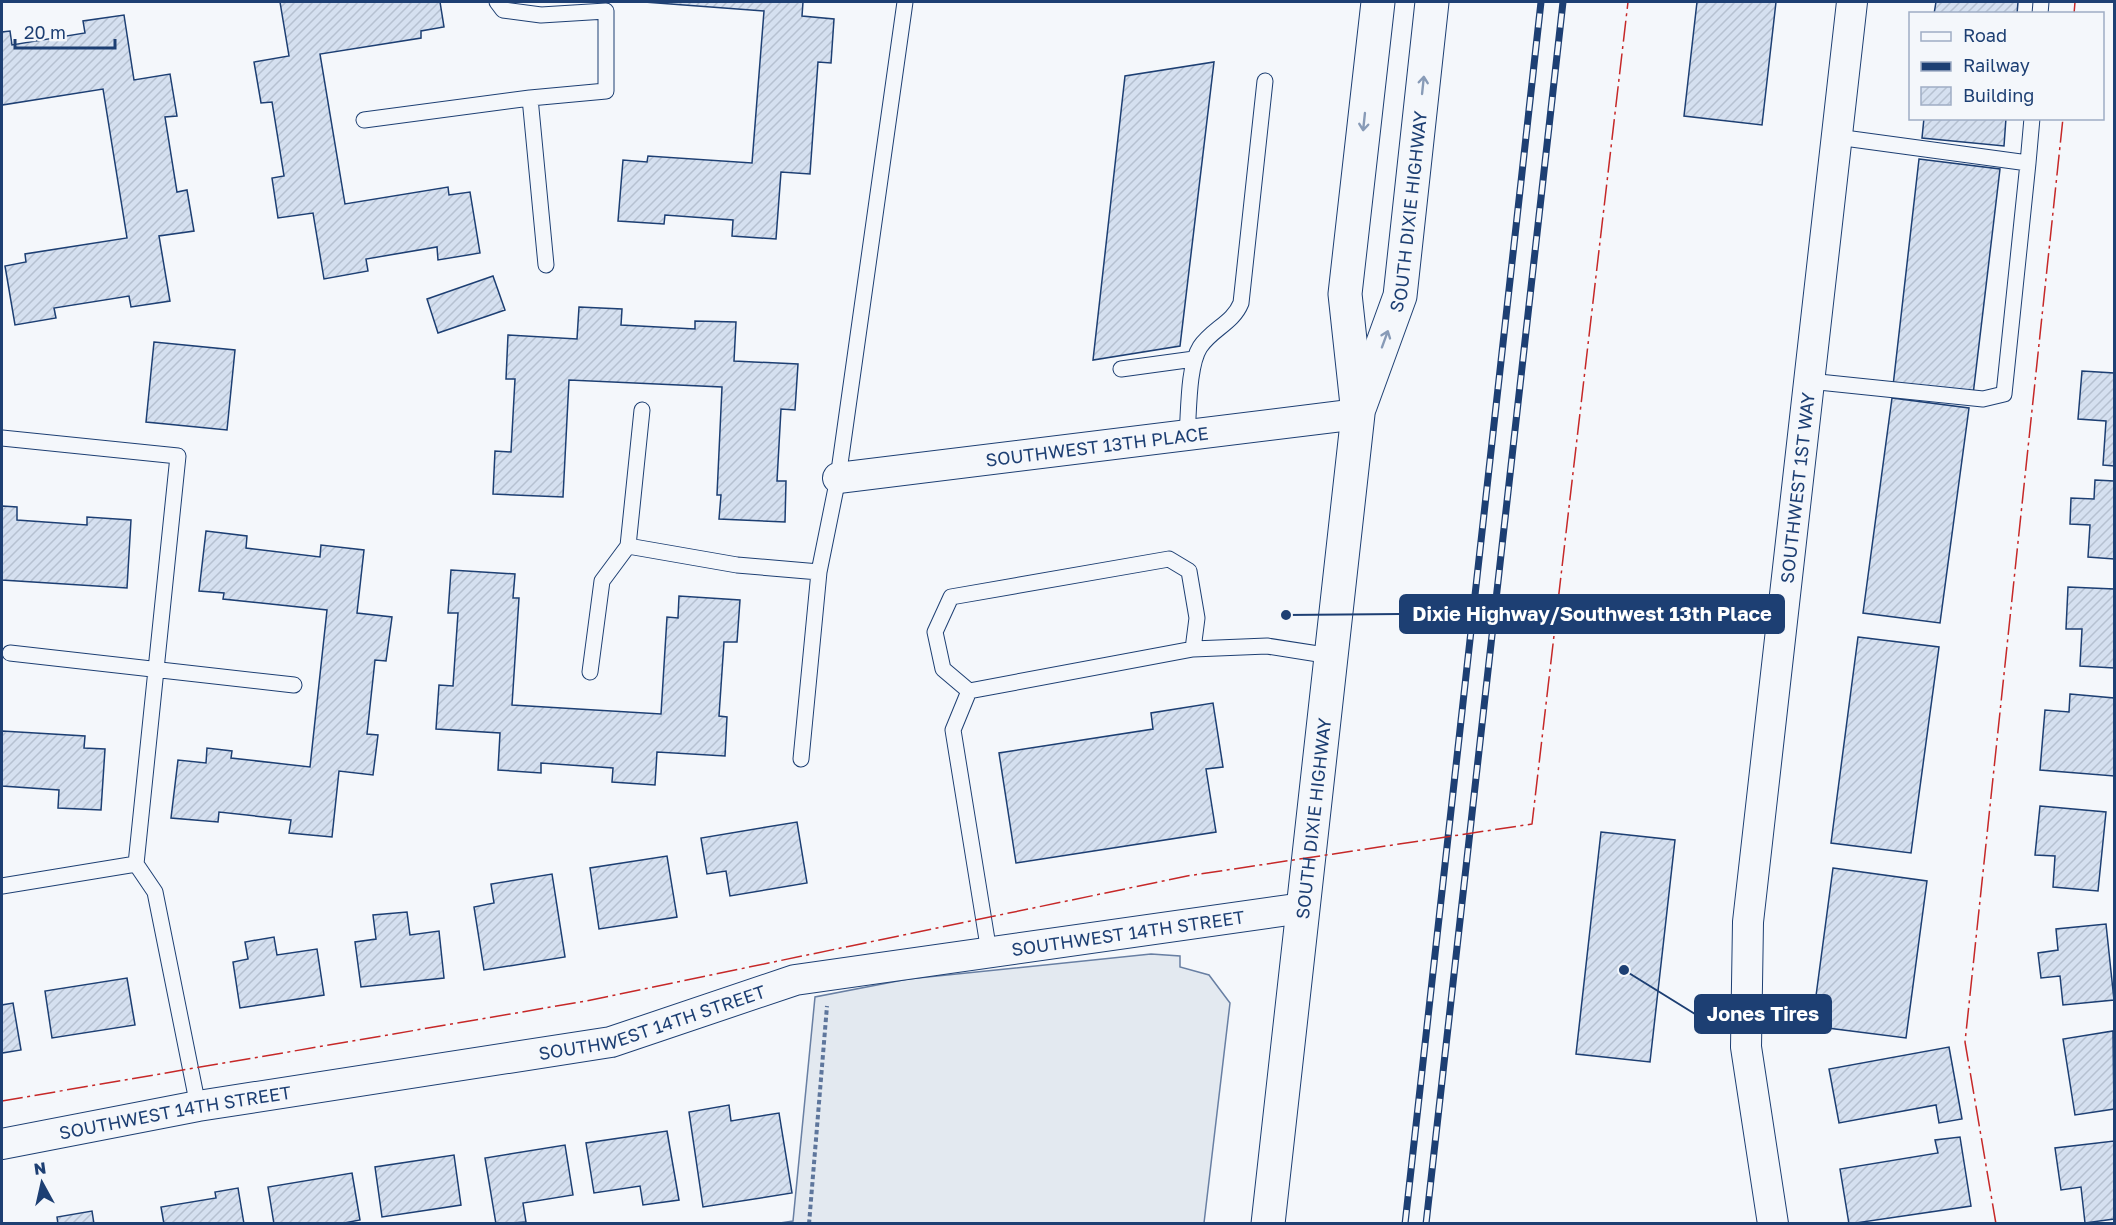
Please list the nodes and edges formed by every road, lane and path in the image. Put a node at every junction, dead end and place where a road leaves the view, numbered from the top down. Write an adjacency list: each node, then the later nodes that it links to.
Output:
1 (497, 2): 6 (lane)
2 (905, 2): 21 (lane)
3 (1378, 2): 18 (main road, SOUTH DIXIE HIGHWAY, one-way to 18)
4 (1432, 2): 18 (main road, SOUTH DIXIE HIGHWAY, one-way to 4)
5 (1852, 2): 11 (street, SOUTHWEST 1ST WAY)
6 (606, 6): 8 (lane)
7 (1265, 81): 14 (lane)
8 (530, 98): 9 (lane); 13 (lane)
9 (364, 120)
10 (2031, 120): 12 (lane)
11 (1837, 137): 12 (lane); 16 (street, SOUTHWEST 1ST WAY)
12 (2028, 163): 16 (lane)
13 (546, 265)
14 (1194, 358): 15 (lane); 19 (lane)
15 (1121, 369)
16 (1809, 381): 41 (street, SOUTHWEST 1ST WAY)
17 (642, 410): 22 (lane)
18 (1358, 414): 19 (street, SOUTHWEST 13TH PLACE); 26 (main road, SOUTH DIXIE HIGHWAY)
19 (1187, 435): 21 (street, SOUTHWEST 13TH PLACE)
20 (2, 438): 27 (lane)
21 (838, 478): 23 (lane)
22 (628, 546): 23 (lane); 28 (lane)
23 (819, 572): 31 (lane)
24 (1193, 649): 26 (lane); 30 (lane); 30 (lane)
25 (10, 653): 27 (lane)
26 (1331, 656): 34 (main road, SOUTH DIXIE HIGHWAY)
27 (156, 671): 29 (lane); 32 (lane)
28 (590, 672)
29 (294, 685)
30 (969, 691): 35 (lane)
31 (801, 759)
32 (136, 864): 33 (lane); 37 (lane)
33 (2, 886)
34 (1303, 908): 35 (street, SOUTHWEST 14TH STREET); 40 (main road, SOUTH DIXIE HIGHWAY)
35 (989, 952): 36 (street, SOUTHWEST 14TH STREET)
36 (827, 975): 37 (street, SOUTHWEST 14TH STREET); 39 (path)
37 (198, 1106): 38 (street, SOUTHWEST 14TH STREET)
38 (2, 1144)
39 (809, 1224)
40 (1268, 1224)
41 (1773, 1224)

